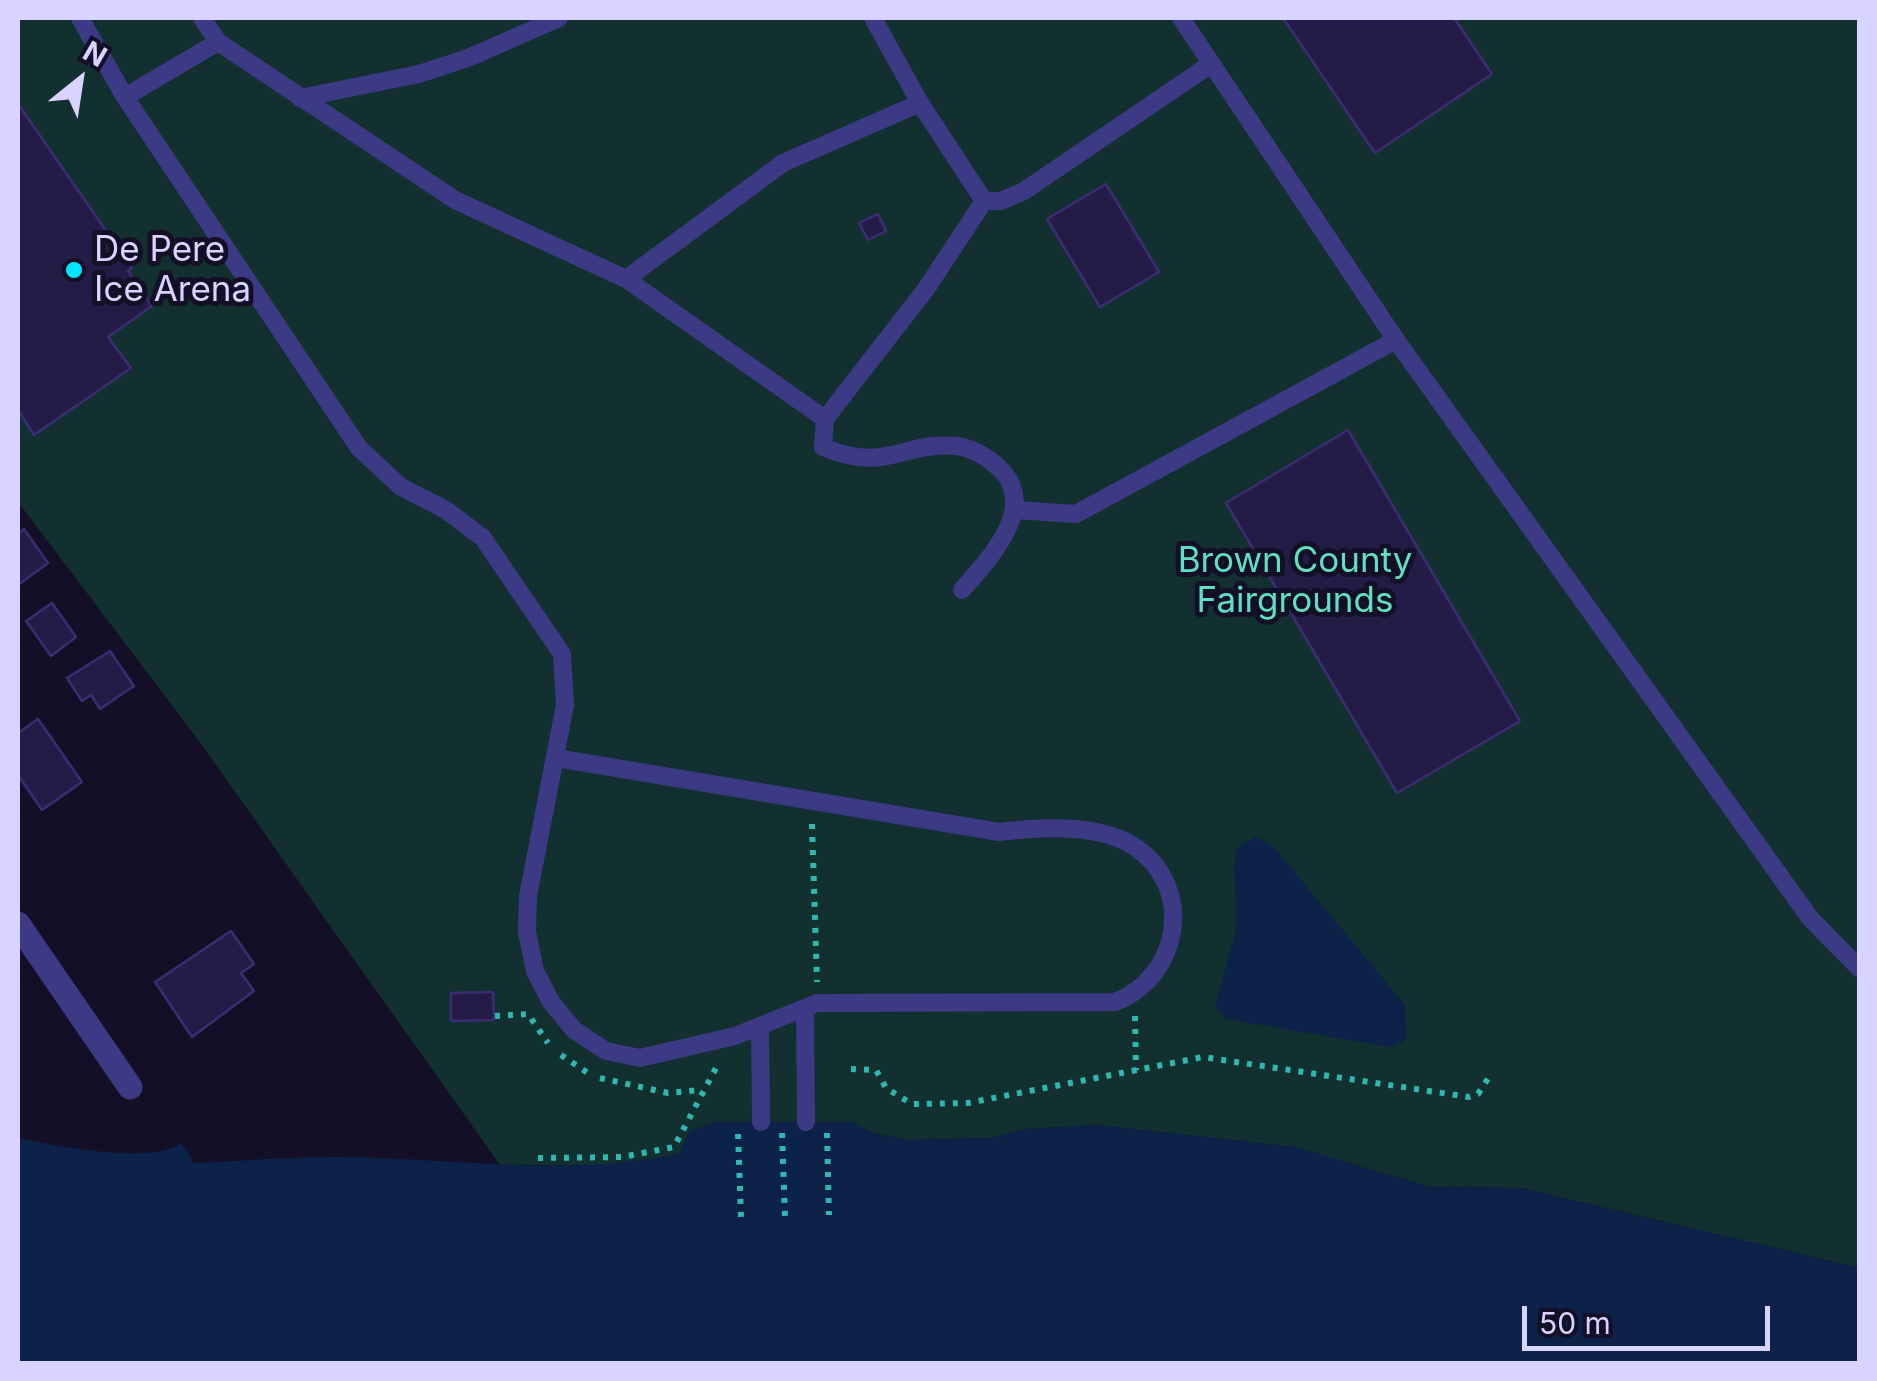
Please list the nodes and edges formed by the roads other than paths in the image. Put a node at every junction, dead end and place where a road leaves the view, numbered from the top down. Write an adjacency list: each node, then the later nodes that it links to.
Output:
1 (80, 18): 8 (lane)
2 (204, 18): 6 (lane)
3 (559, 18): 9 (lane)
4 (873, 18): 10 (lane)
5 (1188, 20): 7 (lane)
6 (218, 42): 8 (lane); 9 (lane)
7 (1211, 64): 11 (lane); 13 (lane)
8 (126, 97): 17 (lane)
9 (300, 98): 12 (lane)
10 (920, 103): 11 (lane); 12 (lane)
11 (984, 201): 14 (lane)
12 (626, 279): 14 (lane)
13 (1396, 340): 15 (lane); 19 (lane)
14 (825, 419): 15 (lane)
15 (1015, 510): 16 (lane)
16 (962, 590)
17 (556, 758): 20 (lane); 21 (lane)
18 (18, 924): 22 (street)
19 (1860, 970)
20 (811, 1006): 21 (lane); 24 (lane)
21 (760, 1026): 23 (lane)
22 (130, 1086)
23 (760, 1122)
24 (806, 1122)

